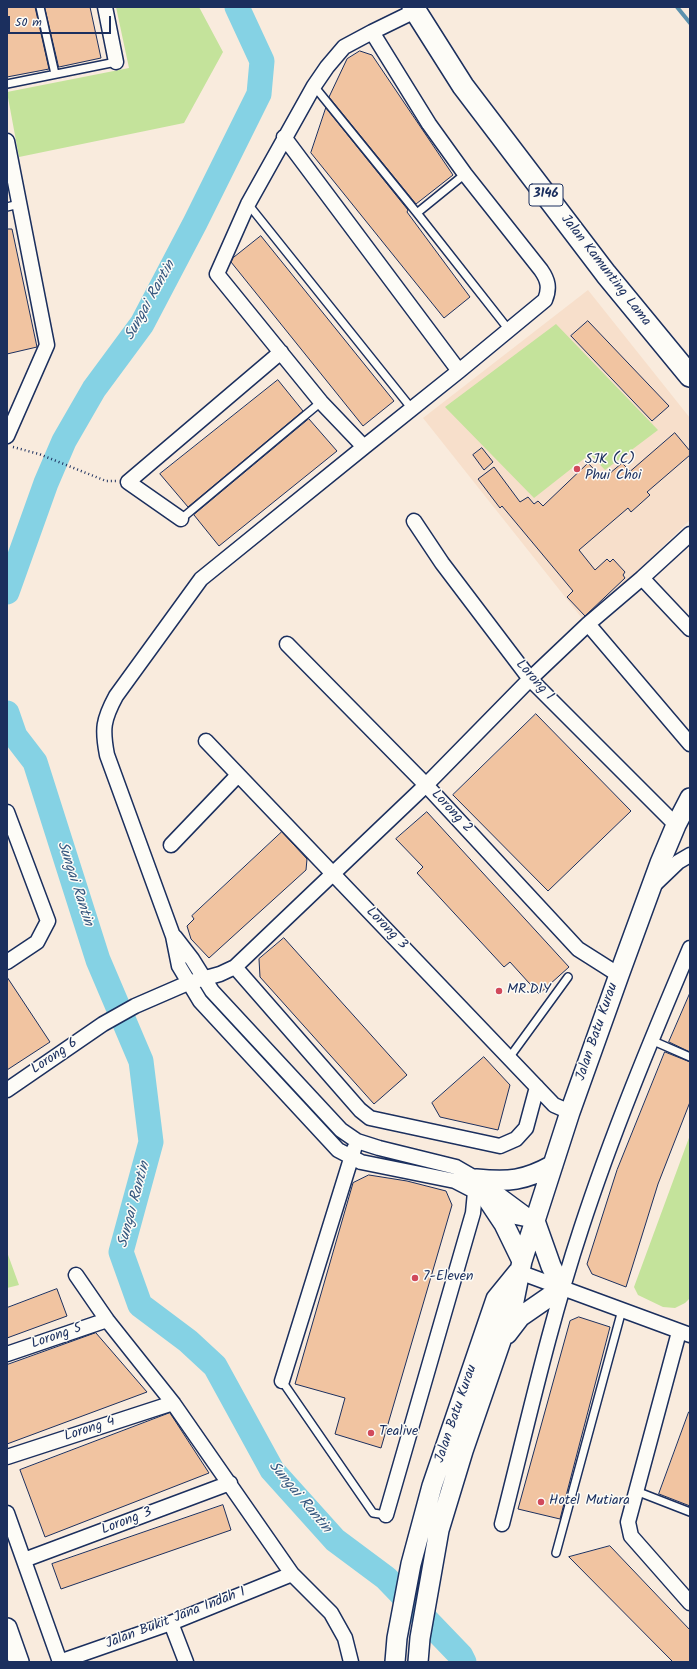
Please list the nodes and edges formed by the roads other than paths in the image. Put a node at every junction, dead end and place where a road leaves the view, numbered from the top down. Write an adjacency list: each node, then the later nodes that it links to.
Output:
1 (40, 7): 6 (lane)
2 (105, 7): 5 (street)
3 (414, 9): 4 (street); 18 (main road, Jalan Kamunting Lama / 3146)
4 (372, 32): 8 (street); 11 (street)
5 (116, 62): 6 (lane)
6 (54, 74): 7 (lane)
7 (7, 84)
8 (314, 86): 9 (street); 14 (lane)
9 (284, 137): 12 (street); 17 (street)
10 (7, 141): 13 (street)
11 (465, 174): 14 (lane); 15 (street)
12 (248, 204): 16 (street); 20 (lane)
13 (13, 205): 21 (street)
14 (418, 213): 15 (lane)
15 (509, 330): 17 (street)
16 (281, 352): 19 (street); 23 (street)
17 (459, 371): 20 (street)
18 (690, 376)
19 (321, 402): 22 (street); 23 (lane)
20 (412, 409): 22 (street)
21 (7, 436)
22 (364, 447): 43 (street)
23 (181, 519)
24 (414, 521): 30 (street, Lorong 1)
25 (690, 534): 26 (street)
26 (642, 578): 27 (street); 28 (street)
27 (588, 624): 30 (street); 32 (street)
28 (690, 628)
29 (287, 644): 34 (street, Lorong 2)
30 (530, 679): 34 (street); 37 (street, Lorong 1)
31 (206, 741): 33 (street, Lorong 3)
32 (690, 744)
33 (238, 775): 39 (street); 41 (street, Lorong 3)
34 (426, 785): 41 (street); 47 (street, Lorong 2)
35 (690, 798): 37 (main road, Jalan Batu Kurau)
36 (7, 812): 38 (street)
37 (676, 824): 42 (main road, Jalan Batu Kurau)
38 (9, 827): 45 (street)
39 (171, 845)
40 (690, 855): 42 (street)
41 (333, 874): 46 (street); 53 (street, Lorong 3)
42 (651, 888): 47 (main road, Jalan Batu Kurau)
43 (173, 936): 49 (street); 50 (street)
44 (690, 948): 51 (street)
45 (7, 962)
46 (236, 967): 49 (street, Lorong 6); 54 (street)
47 (618, 975): 56 (main road, Jalan Batu Kurau)
48 (568, 977): 53 (lane)
49 (204, 978): 50 (street, Lorong 6); 57 (street)
50 (188, 983): 55 (street, Lorong 6); 58 (street)
51 (651, 1040): 52 (lane); 64 (street)
52 (690, 1057)
53 (509, 1058): 54 (street, Lorong 3)
54 (538, 1087): 56 (street, Lorong 3)
55 (7, 1090)
56 (570, 1112): 59 (main road, Jalan Batu Kurau)
57 (357, 1141): 58 (street); 60 (street)
58 (351, 1158): 60 (street); 70 (street)
59 (553, 1165): 60 (main road); 61 (main road, Jalan Batu Kurau)
60 (479, 1189): 61 (street); 61 (street); 62 (main road); 77 (street)
61 (535, 1221): 62 (main road, Jalan Batu Kurau); 64 (main road)
62 (520, 1267): 64 (street); 68 (main road, Jalan Batu Kurau); 89 (main road, Jalan Batu Kurau)
63 (76, 1275): 66 (street)
64 (562, 1288): 65 (street); 68 (main road); 78 (street)
65 (622, 1310): 67 (street); 79 (lane)
66 (107, 1320): 69 (street, Lorong 5); 71 (street)
67 (685, 1334): 74 (street)
68 (501, 1343): 90 (main road, Jalan Batu Kurau)
69 (7, 1354)
70 (282, 1381): 77 (lane)
71 (173, 1403): 72 (street, Lorong 4); 73 (street)
72 (7, 1457)
73 (230, 1483): 80 (street, Lorong 3); 81 (street)
74 (636, 1491): 75 (lane); 82 (street)
75 (690, 1512)
76 (7, 1513): 80 (street)
77 (386, 1515)
78 (502, 1524)
79 (556, 1553)
80 (24, 1560): 86 (street)
81 (292, 1574): 83 (street, Jalan Bukit Jana Indah 1); 88 (street)
82 (690, 1603)
83 (171, 1623): 86 (street, Jalan Bukit Jana Indah 1); 87 (street)
84 (7, 1628): 85 (main road)
85 (19, 1662)
86 (60, 1662)
87 (186, 1662)
88 (351, 1662)
89 (395, 1662)
90 (418, 1662)

